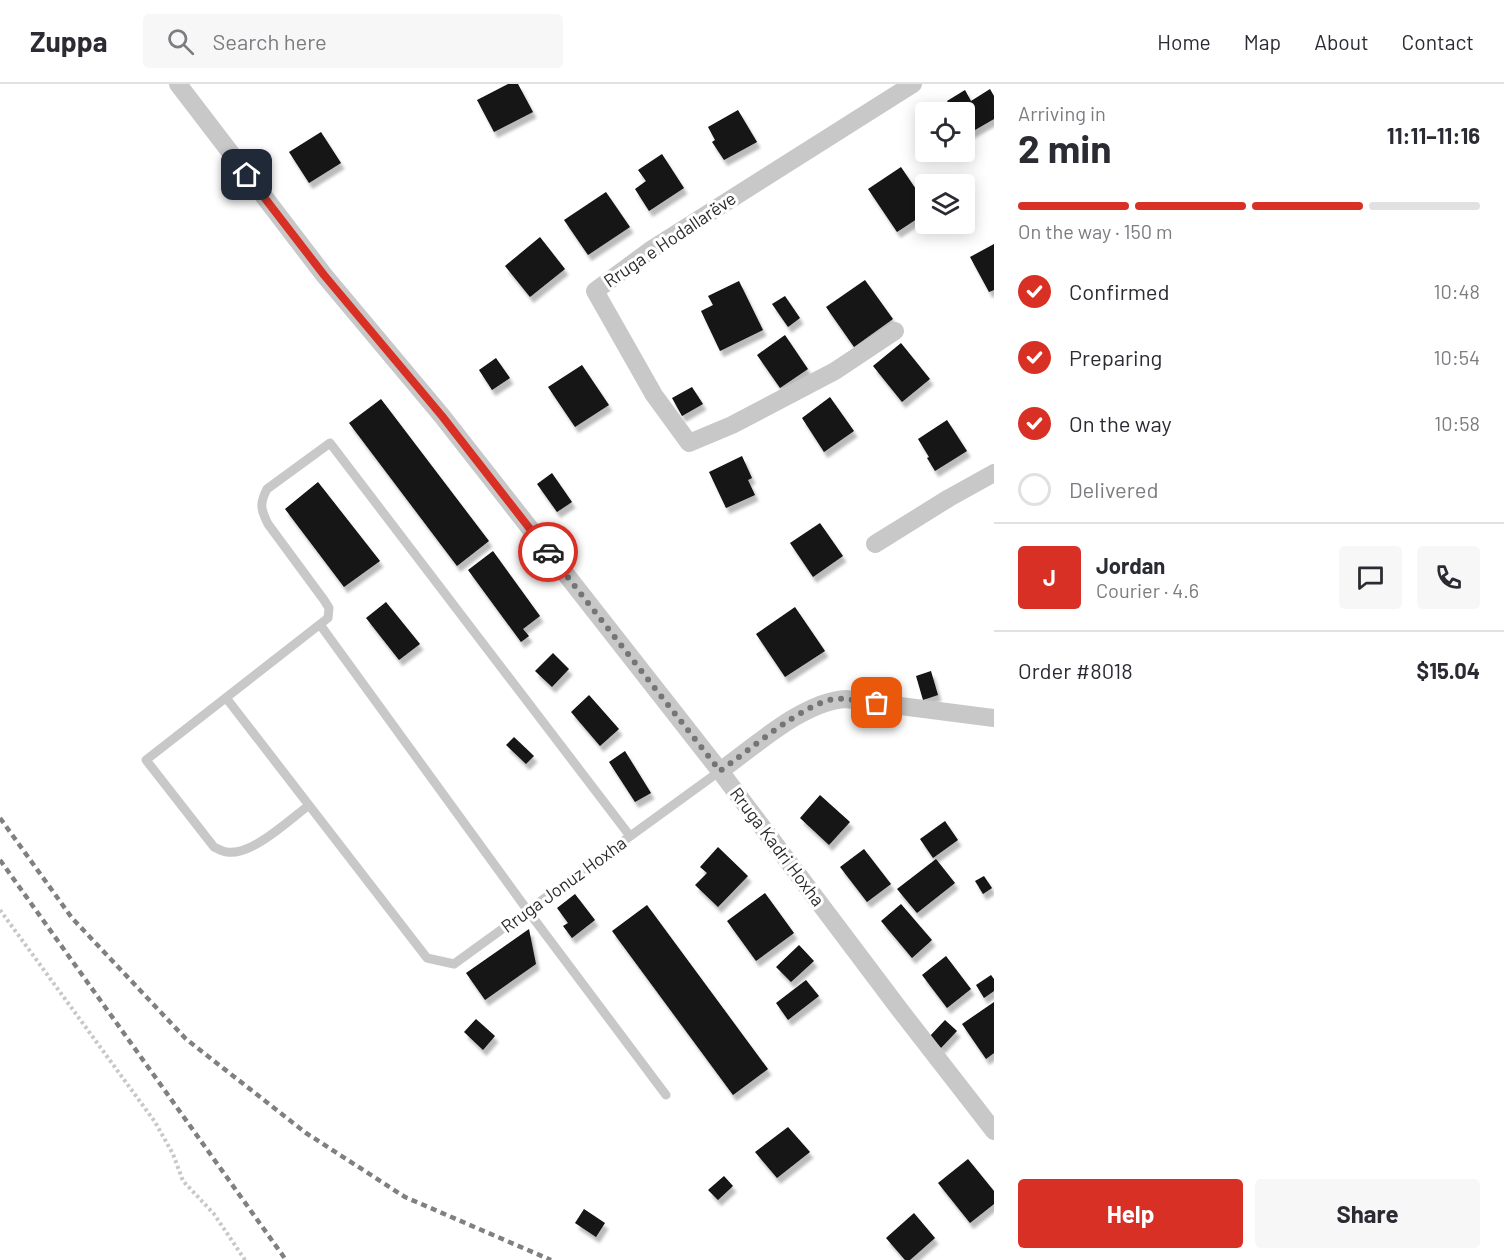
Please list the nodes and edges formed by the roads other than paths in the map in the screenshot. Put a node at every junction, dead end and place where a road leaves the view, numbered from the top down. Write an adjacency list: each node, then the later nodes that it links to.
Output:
1 (178, 84): 9 (street, Rruga Kadri Hoxha)
2 (913, 84): 3 (street, Rruga e Hodallarëve)
3 (895, 331)
4 (994, 474): 5 (street)
5 (875, 544)
6 (321, 626): 7 (lane); 11 (lane); 12 (lane)
7 (227, 699): 10 (lane, Rruga Jonuz Hoxha); 10 (lane)
8 (994, 718): 9 (street, Rruga Jonuz Hoxha)
9 (720, 771): 11 (lane, Rruga Jonuz Hoxha); 14 (street, Rruga Kadri Hoxha)
10 (308, 806): 12 (lane, Rruga Jonuz Hoxha)
11 (630, 836): 12 (lane, Rruga Jonuz Hoxha)
12 (528, 911): 13 (lane)
13 (666, 1095)
14 (994, 1131)

